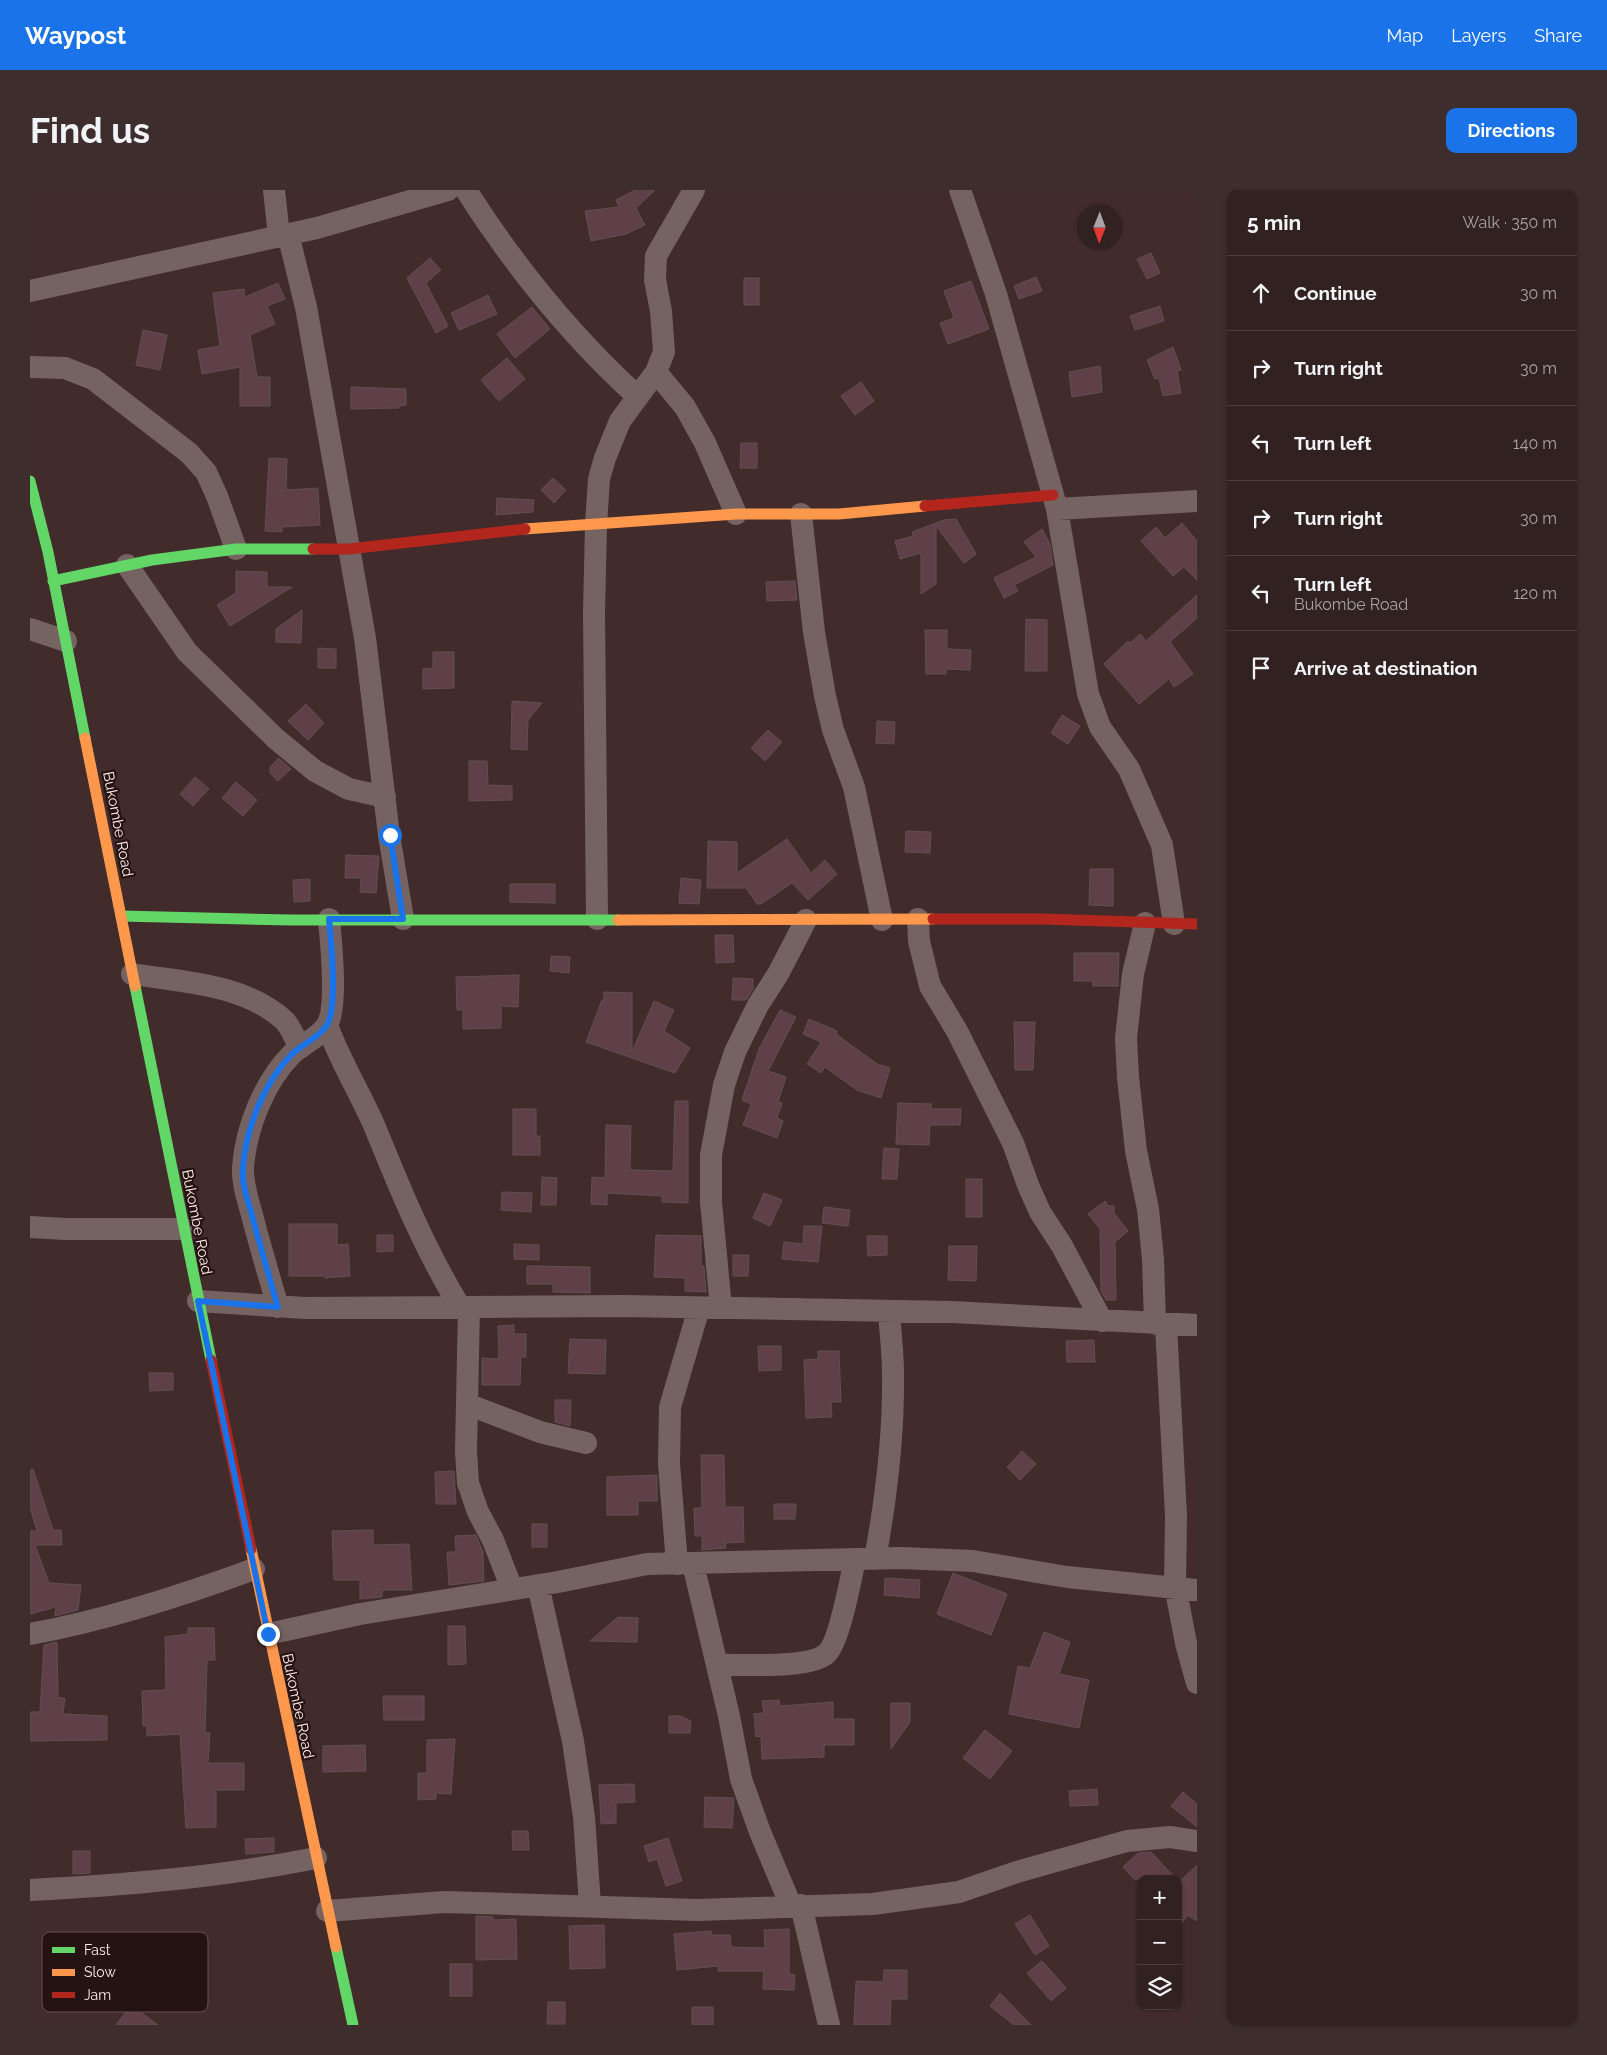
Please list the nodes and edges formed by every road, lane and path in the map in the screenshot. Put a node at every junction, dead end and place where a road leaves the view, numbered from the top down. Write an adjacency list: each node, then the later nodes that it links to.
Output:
1 (274, 190): 6 (street)
2 (448, 190): 6 (street)
3 (466, 190): 10 (street)
4 (694, 190): 9 (street)
5 (960, 190): 13 (street)
6 (284, 235): 7 (street); 17 (street)
7 (30, 291)
8 (30, 368): 18 (street)
9 (656, 372): 10 (street); 14 (street)
10 (638, 398): 16 (street)
11 (30, 482): 20 (street, Bukombe Road)
12 (1197, 501): 13 (street)
13 (1055, 502): 15 (street); 32 (street)
14 (736, 514): 15 (street); 16 (street)
15 (800, 514): 29 (street)
16 (596, 525): 17 (street); 27 (street)
17 (349, 548): 18 (street); 23 (street)
18 (236, 549): 19 (street)
19 (127, 565): 20 (street); 23 (street)
20 (53, 581): 22 (street, Bukombe Road)
21 (30, 629): 22 (street)
22 (66, 641): 24 (street, Bukombe Road)
23 (385, 797): 26 (street)
24 (121, 916): 25 (street); 34 (street, Bukombe Road)
25 (329, 919): 26 (street); 35 (street)
26 (403, 919): 27 (street)
27 (597, 919): 28 (street)
28 (806, 920): 29 (street); 42 (street)
29 (882, 920): 30 (street)
30 (918, 920): 31 (street); 44 (street)
31 (1145, 923): 32 (street); 45 (street)
32 (1174, 924): 33 (street)
33 (1197, 924)
34 (132, 974): 36 (street); 38 (street, Bukombe Road)
35 (327, 1025): 36 (street); 41 (street)
36 (300, 1048): 40 (street)
37 (30, 1227): 38 (street)
38 (184, 1229): 39 (street, Bukombe Road)
39 (198, 1301): 40 (street); 51 (street, Bukombe Road)
40 (278, 1307): 41 (street)
41 (465, 1307): 42 (street); 47 (street)
42 (710, 1308): 43 (street); 50 (street)
43 (889, 1311): 44 (street); 49 (street)
44 (1102, 1321): 45 (street)
45 (1160, 1324): 46 (street); 53 (street)
46 (1197, 1325)
47 (467, 1404): 48 (street); 54 (street)
48 (586, 1444)
49 (865, 1559): 50 (street); 53 (street); 58 (street)
50 (685, 1564): 52 (street); 58 (street)
51 (254, 1569): 56 (street); 57 (street, Bukombe Road)
52 (538, 1585): 54 (street); 63 (street)
53 (1175, 1586): 55 (street); 59 (street)
54 (512, 1589): 57 (street)
55 (1197, 1590)
56 (30, 1634)
57 (268, 1634): 61 (street, Bukombe Road)
58 (717, 1665): 64 (street)
59 (1197, 1683)
60 (1197, 1840): 64 (street)
61 (316, 1858): 62 (street); 65 (street, Bukombe Road)
62 (30, 1890)
63 (590, 1905): 64 (street); 65 (street)
64 (796, 1906): 67 (street)
65 (327, 1910): 66 (street, Bukombe Road)
66 (353, 2025)
67 (829, 2025)

